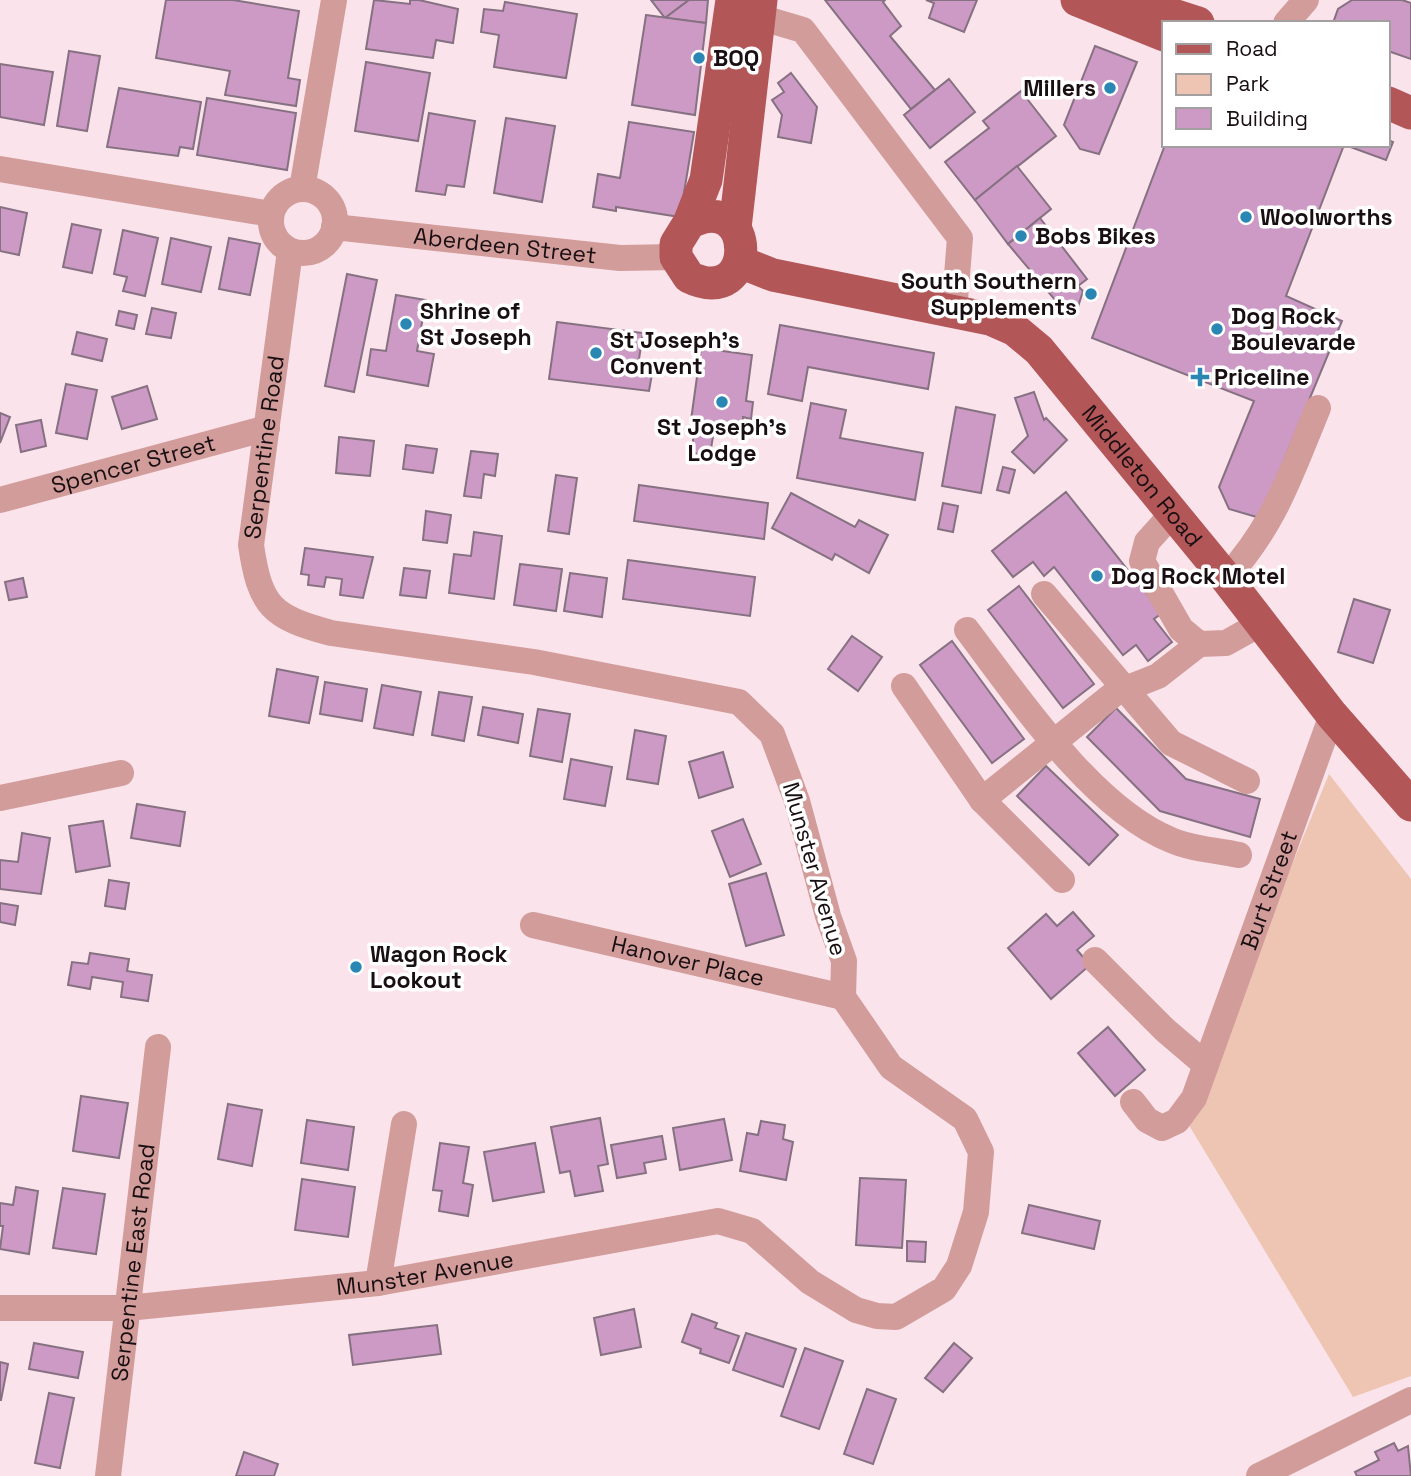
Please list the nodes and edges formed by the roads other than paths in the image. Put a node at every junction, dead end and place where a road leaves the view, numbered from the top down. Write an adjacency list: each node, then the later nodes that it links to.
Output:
1 (334, 0): 14 (street)
2 (1077, 0): 8 (main road)
3 (1127, 0): 6 (main road)
4 (1306, 0): 7 (street)
5 (751, 6): 16 (main road); 18 (main road); 22 (street)
6 (1192, 21)
7 (1288, 21)
8 (1162, 34)
9 (1390, 104): 10 (main road)
10 (1411, 113)
11 (1390, 128): 12 (main road)
12 (1411, 136)
13 (0, 169): 15 (street)
14 (302, 189): 15 (street); 17 (street)
15 (271, 214): 19 (street)
16 (689, 223): 18 (main road); 20 (main road)
17 (334, 228): 19 (street); 20 (street, Aberdeen Street)
18 (735, 228): 21 (main road)
19 (290, 251): 24 (street, Serpentine Road)
20 (676, 257): 21 (main road)
21 (740, 262): 22 (main road, Middleton Road)
22 (954, 312): 26 (main road, Middleton Road)
23 (1318, 408): 27 (street)
24 (267, 428): 25 (street, Spencer Street); 29 (street, Serpentine Road)
25 (0, 500)
26 (1172, 513): 27 (main road, Middleton Road); 32 (street)
27 (1226, 578): 30 (main road, Middleton Road)
28 (1044, 594): 34 (street)
29 (298, 624): 48 (street, Munster Avenue)
30 (1260, 624): 32 (street); 35 (main road, Middleton Road)
31 (967, 630): 36 (street)
32 (1199, 644): 34 (street)
33 (904, 686): 41 (street)
34 (1127, 688): 36 (street); 39 (street)
35 (1332, 715): 38 (main road, Middleton Road); 50 (street, Burt Street)
36 (1053, 743): 41 (street); 44 (street)
37 (121, 774): 40 (street)
38 (1382, 775): 42 (main road, Middleton Road); 43 (main road, Middleton Road)
39 (1247, 781)
40 (0, 797)
41 (982, 800): 45 (street)
42 (1411, 805)
43 (1411, 824)
44 (1239, 855)
45 (1062, 880)
46 (533, 925): 48 (street, Hanover Place)
47 (1096, 960): 50 (street)
48 (843, 997): 53 (street, Munster Avenue)
49 (158, 1048): 55 (street, Serpentine East Road)
50 (1206, 1065): 51 (street, Burt Street)
51 (1133, 1102)
52 (404, 1124): 53 (street)
53 (378, 1283): 55 (street, Munster Avenue)
54 (0, 1308): 55 (street, Munster Avenue)
55 (127, 1308): 57 (street, Serpentine East Road)
56 (1411, 1401): 58 (street)
57 (108, 1476)
58 (1259, 1476)

